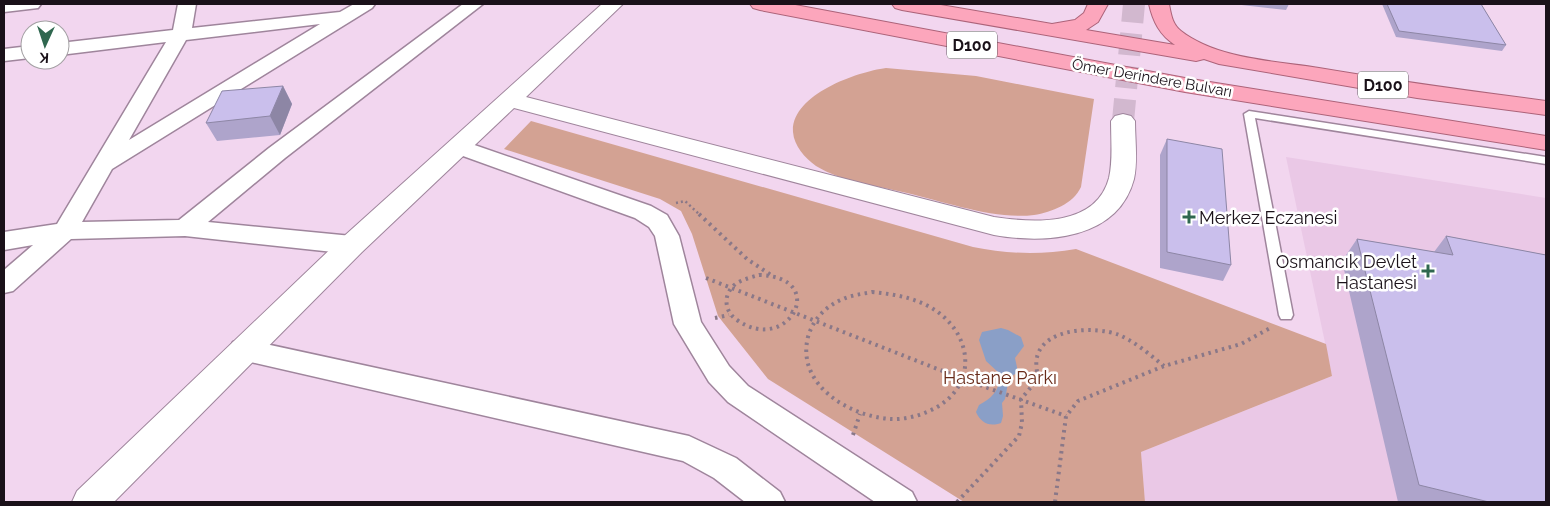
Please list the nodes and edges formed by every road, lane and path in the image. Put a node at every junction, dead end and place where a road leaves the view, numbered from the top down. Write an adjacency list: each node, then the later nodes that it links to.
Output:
1 (32, 4): 10 (street)
2 (186, 4): 13 (street)
3 (366, 4): 11 (street)
4 (474, 4): 27 (street)
5 (612, 4): 18 (street)
6 (760, 4): 21 (highway, Ömer Derindere Bulvarı / D100)
7 (902, 4): 12 (highway, Ömer Derindere Bulvarı / D100)
8 (1098, 4): 12 (highway)
9 (1159, 4): 17 (highway)
10 (6, 9)
11 (345, 16): 13 (street); 25 (street)
12 (1045, 30): 17 (highway, Ömer Derindere Bulvarı / D100)
13 (179, 36): 14 (street); 25 (street)
14 (70, 48)
15 (20, 53): 16 (street)
16 (4, 55)
17 (1219, 58): 19 (highway, D100)
18 (511, 100): 20 (street); 23 (street)
19 (1546, 108)
20 (1123, 121)
21 (1467, 139): 22 (highway, Ömer Derindere Bulvarı / D100); 24 (lane); 36 (lane)
22 (1546, 143)
23 (460, 146): 26 (street); 30 (street)
24 (1546, 161)
25 (103, 165): 28 (street)
26 (652, 217): 31 (street); 32 (path)
27 (185, 228): 28 (street); 30 (street)
28 (65, 231): 29 (street); 33 (street)
29 (4, 241)
30 (352, 245): 38 (street)
31 (675, 266): 34 (path); 45 (street)
32 (772, 276): 34 (path); 35 (path)
33 (4, 284)
34 (731, 288): 35 (path); 35 (path)
35 (795, 313): 37 (path)
36 (1286, 315): 39 (path)
37 (814, 320): 40 (path); 40 (path); 40 (path)
38 (243, 350): 43 (street); 44 (street)
39 (1164, 366): 41 (path); 42 (path)
40 (963, 378): 41 (path)
41 (1021, 399): 42 (path); 46 (path)
42 (1066, 416): 47 (path)
43 (90, 502)
44 (767, 502)
45 (901, 502)
46 (957, 502)
47 (1055, 502)

